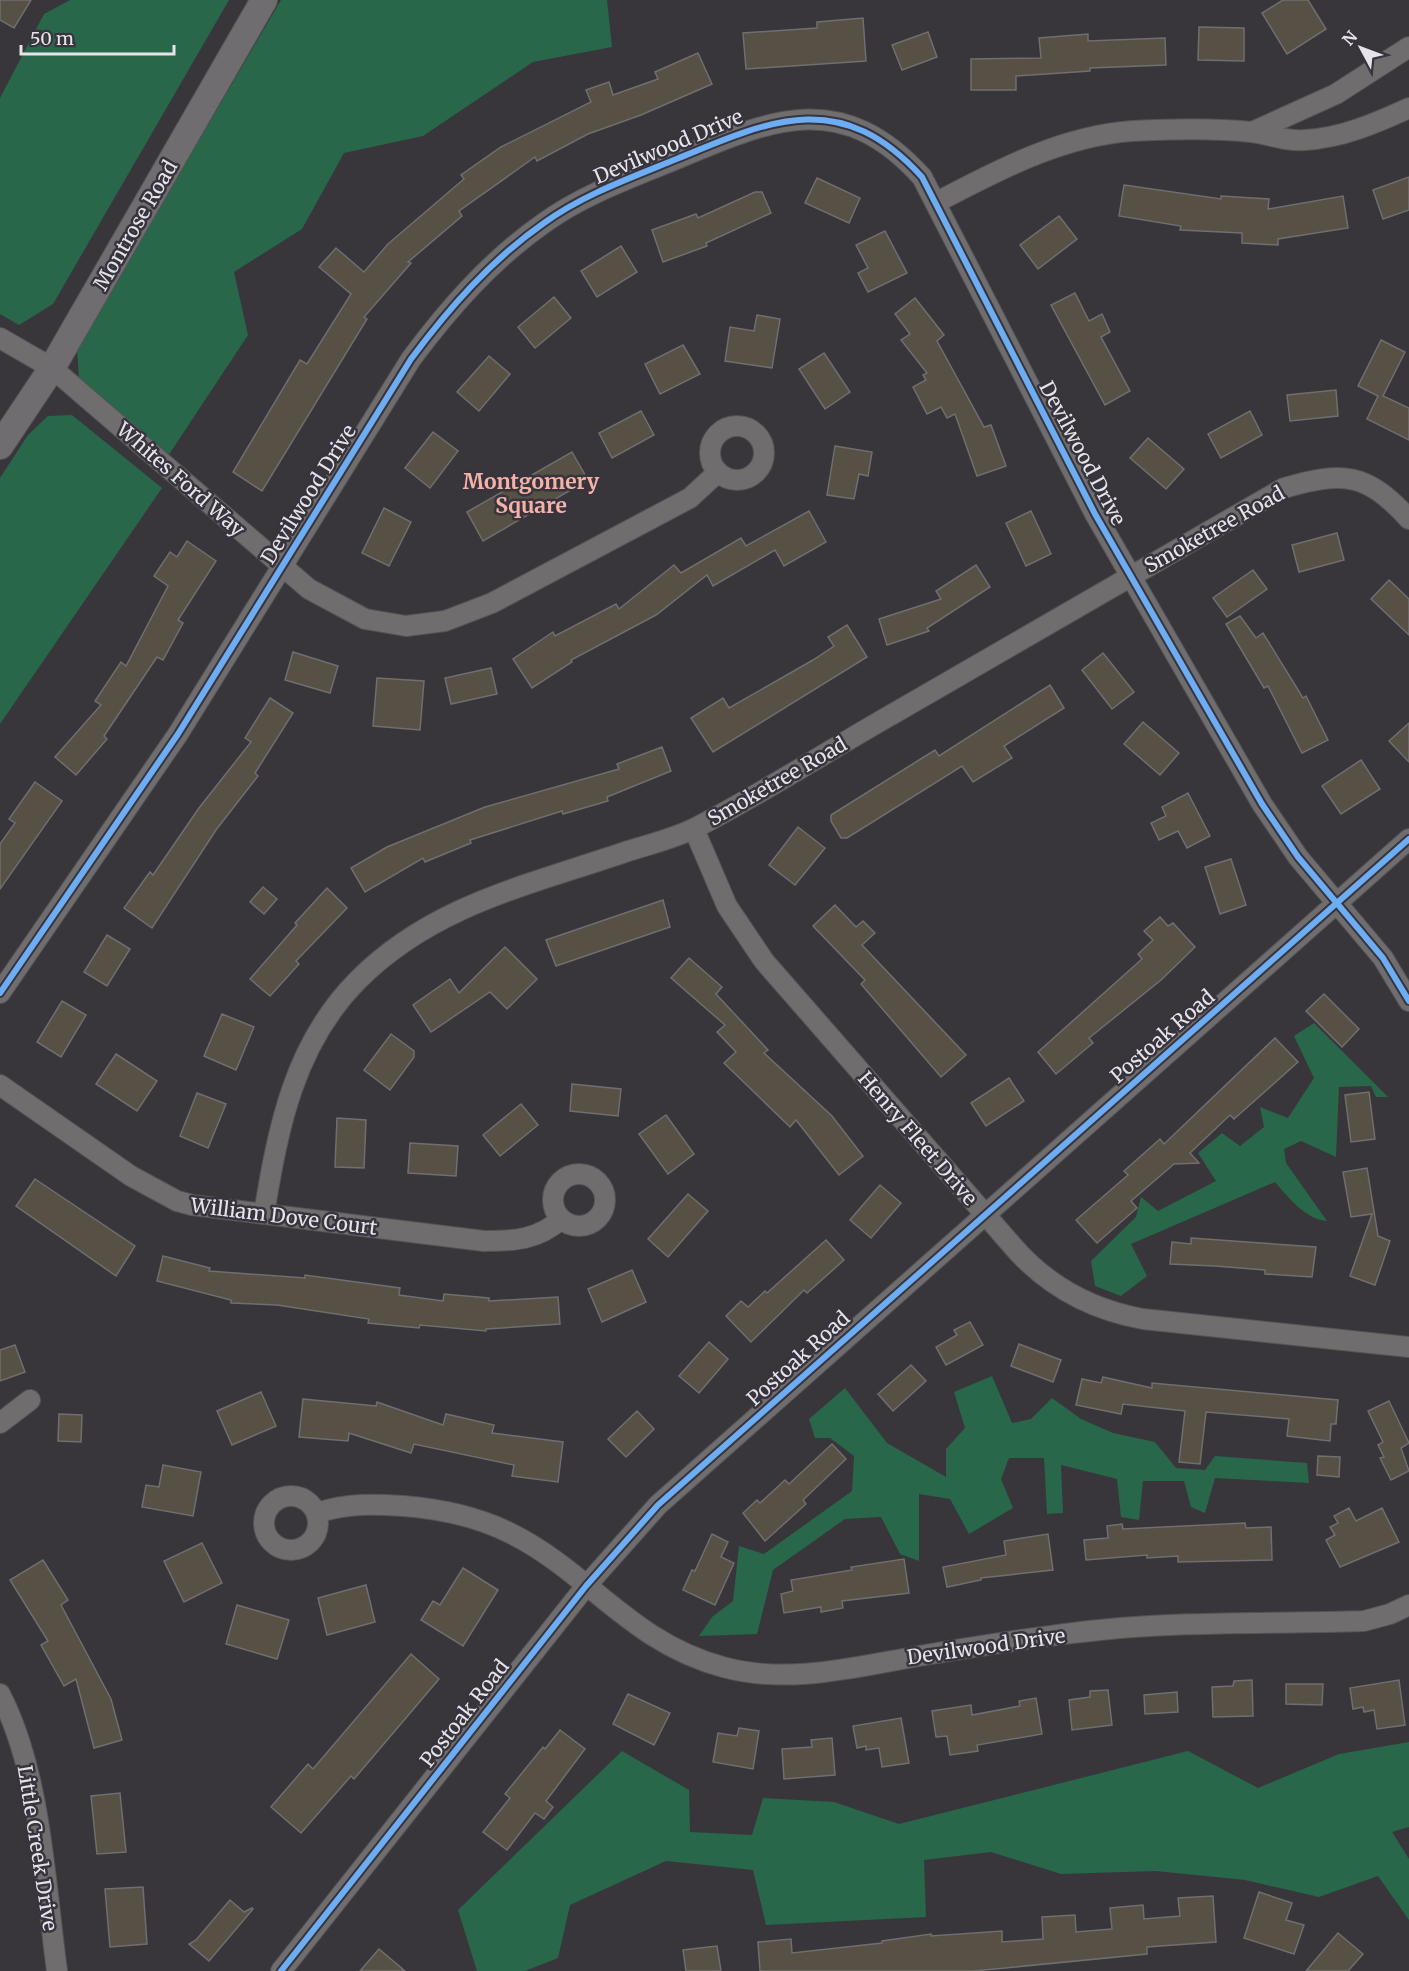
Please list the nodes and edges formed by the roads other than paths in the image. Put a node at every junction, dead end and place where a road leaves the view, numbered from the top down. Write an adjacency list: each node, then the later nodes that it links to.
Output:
1 (264, 0): 7 (main road, Montrose Road)
2 (1409, 47): 4 (street)
3 (1409, 108): 4 (street)
4 (1252, 132): 5 (street)
5 (937, 202): 11 (street, Devilwood Drive); 12 (street, Devilwood Drive)
6 (0, 338): 7 (street, Whites Ford Way)
7 (51, 368): 8 (main road, Montrose Road); 11 (street, Whites Ford Way)
8 (0, 446)
9 (717, 473): 11 (street, Whites Ford Way)
10 (1409, 519): 12 (street, Smoketree Road)
11 (282, 566): 16 (street, Devilwood Drive)
12 (1132, 575): 13 (street, Smoketree Road); 15 (street, Devilwood Drive)
13 (694, 829): 19 (street, Smoketree Road); 20 (street, Henry Fleet Drive)
14 (1409, 839): 15 (street, Postoak Road)
15 (1337, 903): 17 (street, Devilwood Drive); 20 (street, Postoak Road)
16 (0, 993)
17 (1409, 1001)
18 (0, 1085): 19 (street, William Dove Court)
19 (264, 1214): 21 (street, William Dove Court)
20 (985, 1214): 22 (street, Henry Fleet Drive); 26 (street, Postoak Road)
21 (561, 1219)
22 (1409, 1347)
23 (30, 1400): 24 (street)
24 (0, 1423)
25 (317, 1513): 26 (street, Devilwood Drive)
26 (586, 1586): 27 (street, Devilwood Drive); 30 (street, Postoak Road)
27 (1409, 1605)
28 (0, 1694): 29 (street, Little Creek Drive)
29 (57, 1971)
30 (281, 1971)

